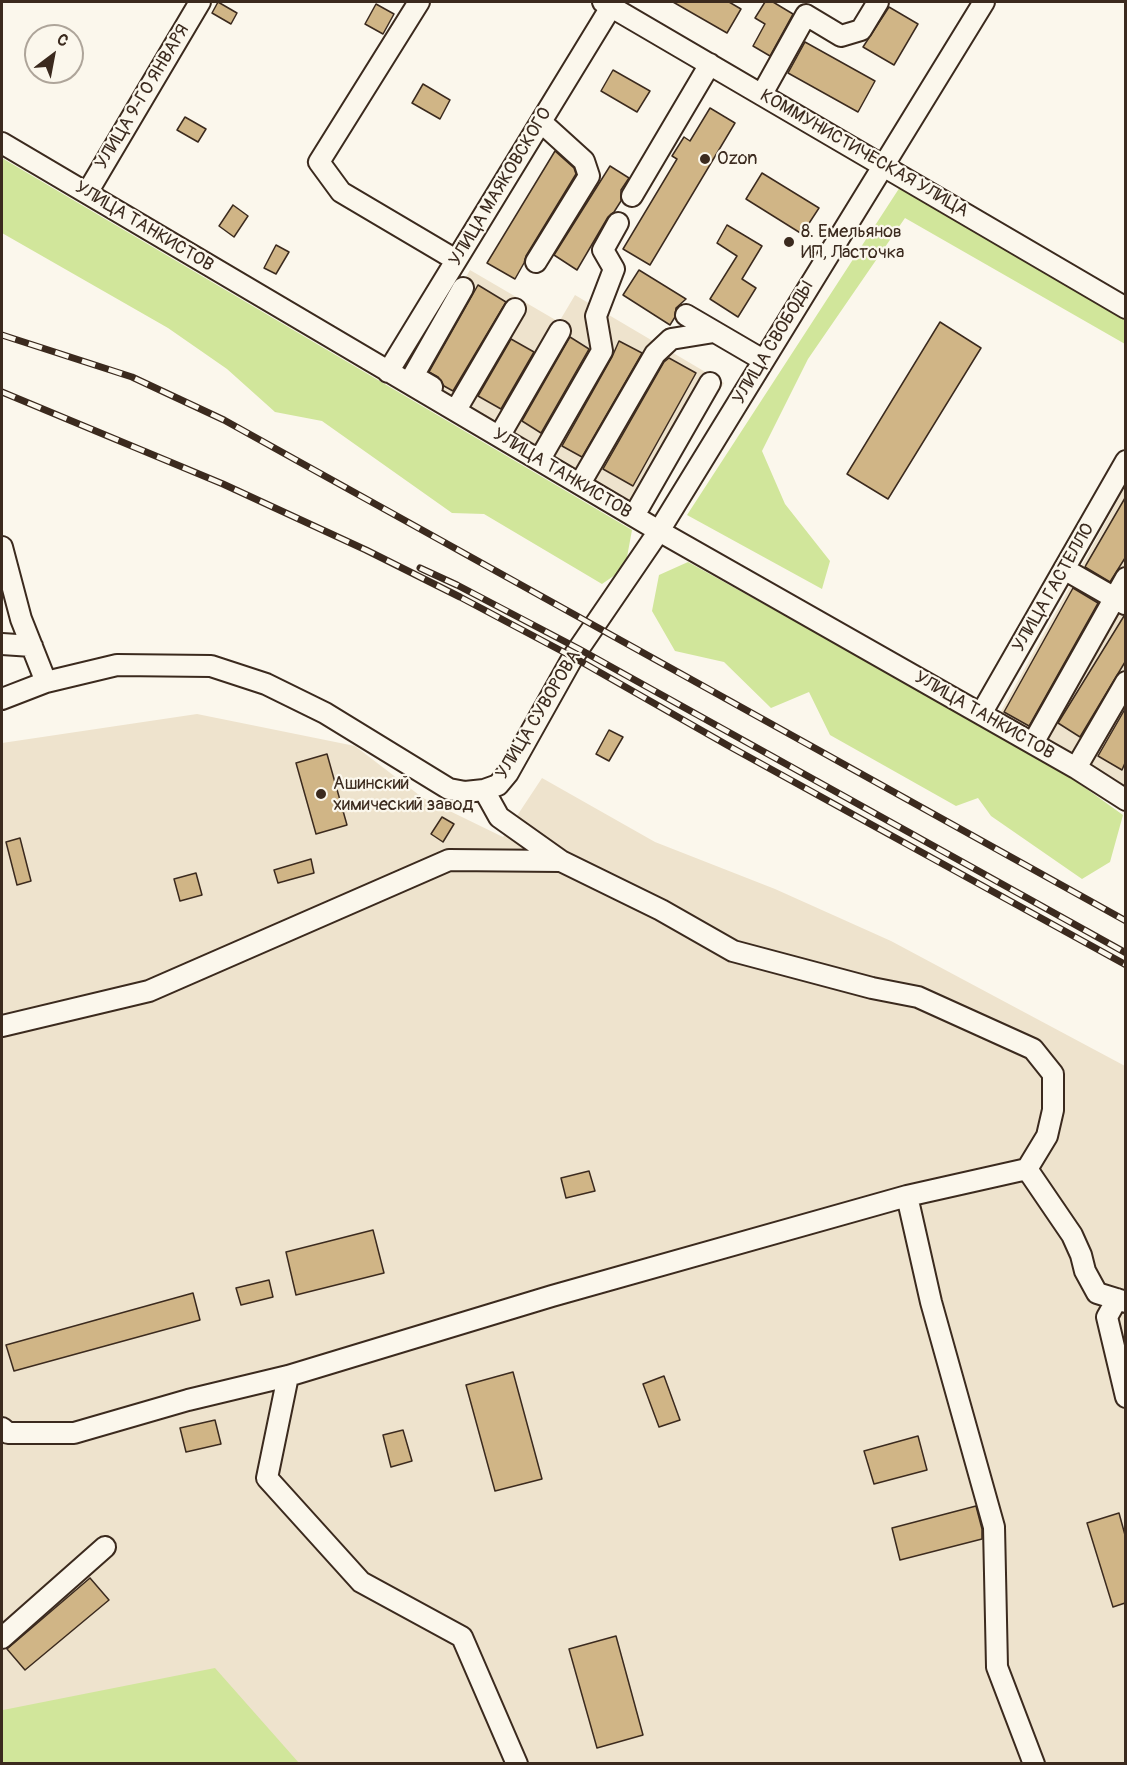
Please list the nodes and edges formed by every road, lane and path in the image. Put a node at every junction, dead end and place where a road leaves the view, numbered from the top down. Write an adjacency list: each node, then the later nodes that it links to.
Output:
1 (200, 2): 12 (street, УЛИЦА 9-ГО ЯНВАРЯ)
2 (420, 2): 15 (street)
3 (878, 2): 6 (street)
4 (984, 2): 11 (street, УЛИЦА СВОБОДЫ)
5 (609, 3): 7 (street, КОММУНИСТИЧЕСКАЯ УЛИЦА); 9 (street, УЛИЦА МАЯКОВСКОГО)
6 (803, 8): 8 (street)
7 (710, 64): 8 (street, КОММУНИСТИЧЕСКАЯ УЛИЦА); 13 (street)
8 (762, 94): 11 (street, КОММУНИСТИЧЕСКАЯ УЛИЦА)
9 (541, 122): 15 (street, УЛИЦА МАЯКОВСКОГО); 16 (street)
10 (2, 143): 12 (street, УЛИЦА ТАНКИСТОВ)
11 (883, 165): 18 (street, КОММУНИСТИЧЕСКАЯ УЛИЦА); 23 (street, УЛИЦА СВОБОДЫ)
12 (87, 194): 24 (street, УЛИЦА ТАНКИСТОВ)
13 (632, 196)
14 (618, 224): 28 (street)
15 (456, 261): 24 (street, УЛИЦА МАЯКОВСКОГО)
16 (536, 262)
17 (463, 288): 26 (street)
18 (1125, 308)
19 (515, 309): 26 (street)
20 (686, 315): 22 (street)
21 (560, 331): 27 (street)
22 (714, 332): 23 (street); 30 (street)
23 (763, 360): 32 (street, УЛИЦА СВОБОДЫ)
24 (388, 372): 32 (street, УЛИЦА ТАНКИСТОВ)
25 (711, 383): 31 (street)
26 (460, 403): 27 (street)
27 (504, 428): 28 (street)
28 (544, 452): 30 (street)
29 (1125, 461): 34 (street, УЛИЦА ГАСТЕЛЛО)
30 (585, 475): 31 (street)
31 (639, 507): 32 (street)
32 (662, 526): 42 (street, УЛИЦА ТАНКИСТОВ); 45 (street, УЛИЦА СУВОРОВА)
33 (2, 547): 38 (street)
34 (1064, 570): 36 (street); 42 (street, УЛИЦА ГАСТЕЛЛО)
35 (1125, 578): 36 (street)
36 (1120, 601): 43 (street)
37 (2, 644): 38 (street)
38 (32, 646): 39 (street)
39 (46, 682): 41 (street, УЛИЦА СУВОРОВА); 45 (street, УЛИЦА СУВОРОВА)
40 (1125, 682): 44 (street)
41 (2, 699)
42 (981, 714): 43 (street, УЛИЦА ТАНКИСТОВ)
43 (1033, 743): 44 (street, УЛИЦА ТАНКИСТОВ)
44 (1076, 768): 46 (street, УЛИЦА ТАНКИСТОВ)
45 (484, 790): 47 (street)
46 (1124, 796)
47 (561, 861): 48 (street); 49 (street)
48 (2, 1026)
49 (1027, 1169): 50 (street); 51 (street)
50 (907, 1196): 52 (street); 58 (street)
51 (1121, 1300): 53 (street)
52 (288, 1376): 54 (street); 57 (street)
53 (1125, 1397)
54 (2, 1428)
55 (105, 1547): 56 (street)
56 (2, 1638)
57 (517, 1764)
58 (1034, 1764)

